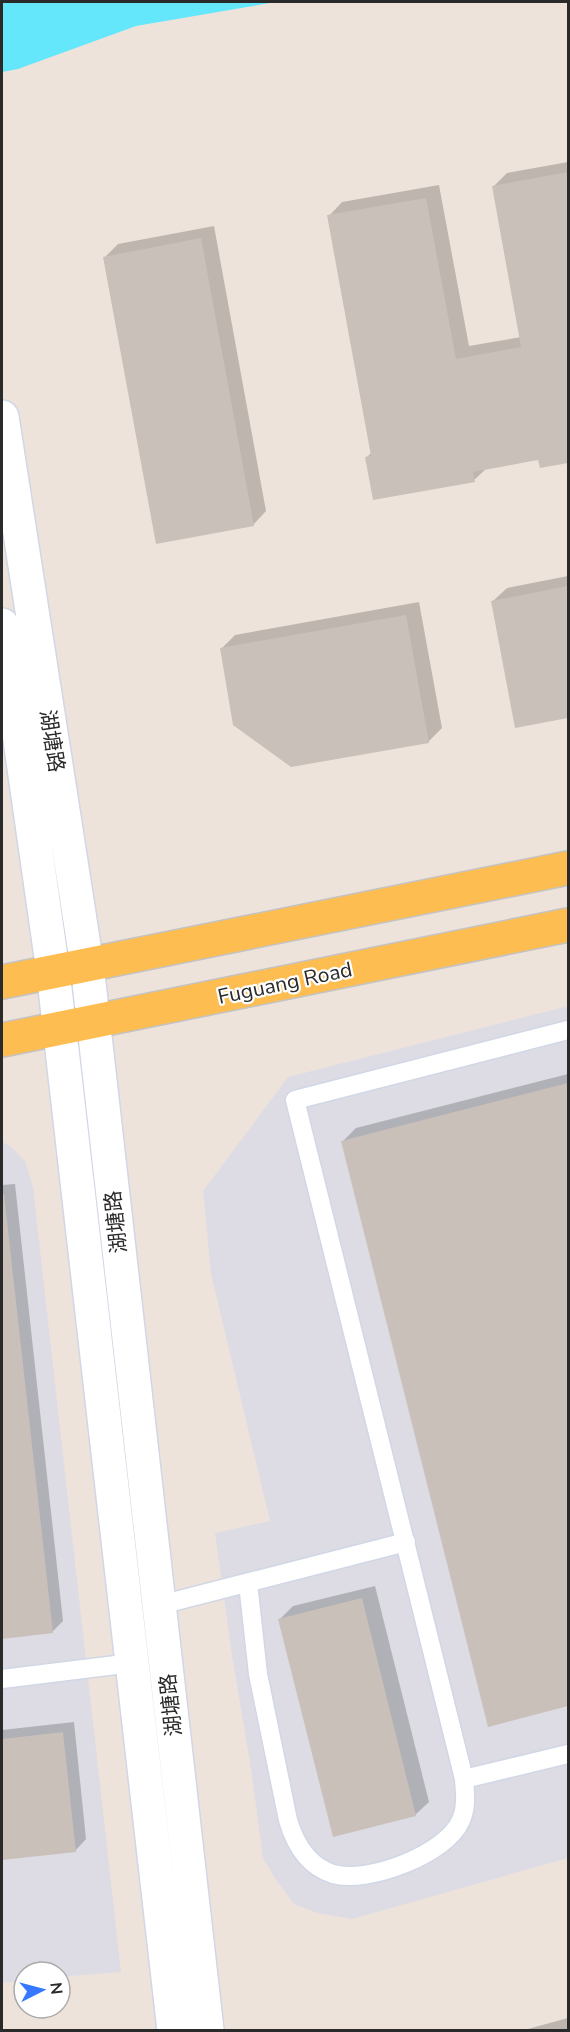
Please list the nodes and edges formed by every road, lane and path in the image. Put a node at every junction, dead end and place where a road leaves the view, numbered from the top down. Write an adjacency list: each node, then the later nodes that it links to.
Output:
1 (2, 417): 5 (main road, 湖塘路)
2 (2, 625): 6 (main road, 湖塘路)
3 (568, 868): 5 (main road)
4 (568, 925): 8 (main road, Fuguang Road)
5 (87, 965): 6 (main road); 8 (main road, 湖塘路)
6 (53, 971): 7 (main road); 9 (main road, 湖塘路)
7 (2, 982)
8 (93, 1022): 9 (main road, Fuguang Road); 14 (main road, 湖塘路)
9 (60, 1029): 11 (main road, Fuguang Road); 15 (main road, 湖塘路)
10 (568, 1030): 12 (lane)
11 (2, 1041)
12 (406, 1542): 13 (lane); 18 (lane)
13 (248, 1583): 14 (lane); 18 (lane)
14 (160, 1605): 20 (main road, 湖塘路)
15 (132, 1663): 16 (lane); 19 (main road, 湖塘路)
16 (2, 1679)
17 (568, 1755): 18 (lane)
18 (465, 1779)
19 (174, 2031)
20 (207, 2031)

